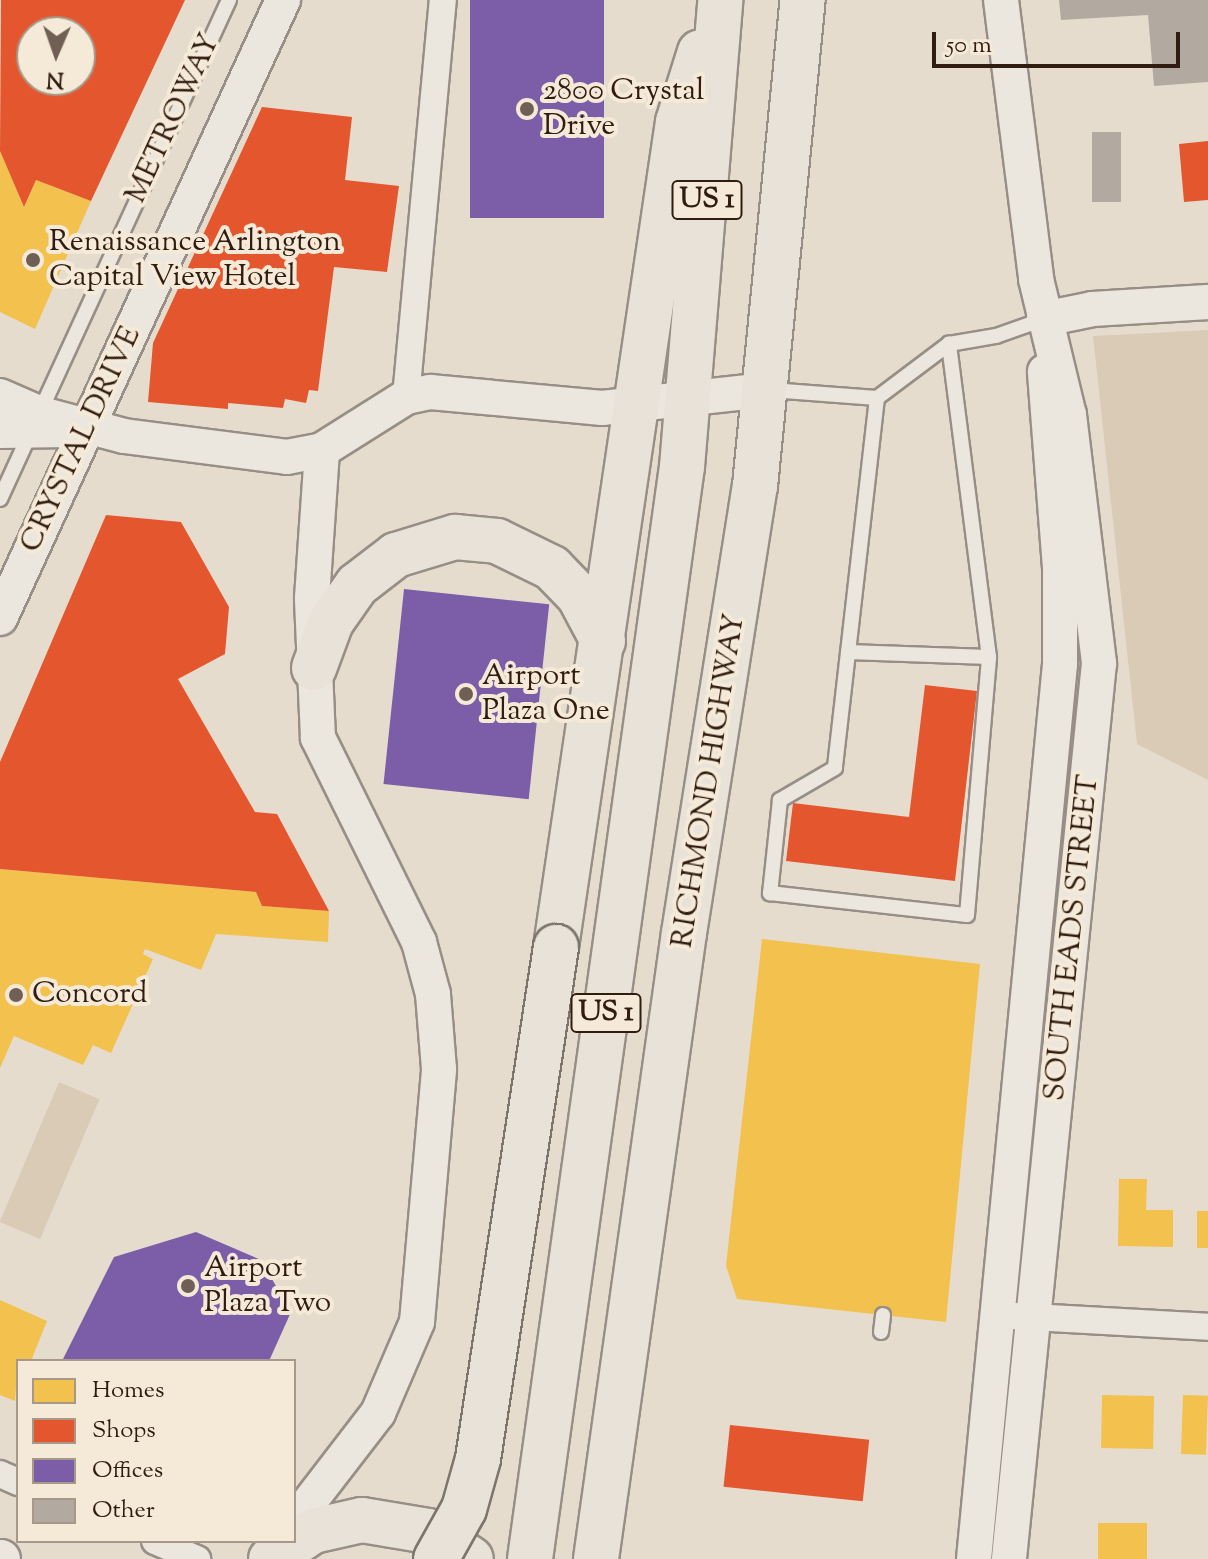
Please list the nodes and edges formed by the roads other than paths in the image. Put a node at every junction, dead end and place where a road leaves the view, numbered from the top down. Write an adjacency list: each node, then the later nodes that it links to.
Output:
1 (229, 0): 16 (lane, METROWAY)
2 (283, 0): 17 (street, CRYSTAL DRIVE)
3 (443, 0): 12 (street)
4 (718, 0): 14 (highway, US 1); 15 (highway)
5 (803, 0): 10 (highway, RICHMOND HIGHWAY / US 1)
6 (1001, 0): 8 (street, SOUTH EADS STREET)
7 (1208, 302): 8 (street)
8 (1044, 319): 9 (lane); 25 (street, SOUTH EADS STREET); 26 (street, SOUTH EADS STREET)
9 (949, 344): 13 (lane); 23 (lane)
10 (766, 390): 13 (lane); 14 (street); 42 (highway, RICHMOND HIGHWAY / US 1)
11 (0, 396): 16 (street)
12 (406, 397): 15 (street); 18 (street)
13 (877, 398): 22 (lane)
14 (689, 399): 15 (street); 41 (highway, US 1)
15 (636, 403): 21 (highway)
16 (24, 426): 17 (street); 19 (lane, METROWAY)
17 (91, 428): 18 (street); 20 (street, CRYSTAL DRIVE)
18 (322, 450): 24 (street)
19 (0, 499)
20 (0, 618)
21 (603, 641): 24 (highway); 39 (highway, bridge)
22 (848, 652): 23 (lane); 23 (lane)
23 (989, 657)
24 (314, 668): 32 (street)
25 (1031, 964): 26 (street); 28 (street, SOUTH EADS STREET)
26 (1069, 969): 29 (street, SOUTH EADS STREET)
27 (883, 1315): 31 (lane)
28 (996, 1315): 29 (street); 36 (street, SOUTH EADS STREET)
29 (1034, 1320): 30 (street); 36 (street, SOUTH EADS STREET)
30 (1208, 1327)
31 (881, 1332)
32 (296, 1519)
33 (296, 1542): 40 (highway)
34 (160, 1543): 37 (street)
35 (294, 1543): 38 (highway)
36 (992, 1550)
37 (197, 1559)
38 (269, 1559)
39 (436, 1559)
40 (471, 1559)
41 (530, 1559)
42 (596, 1559)

